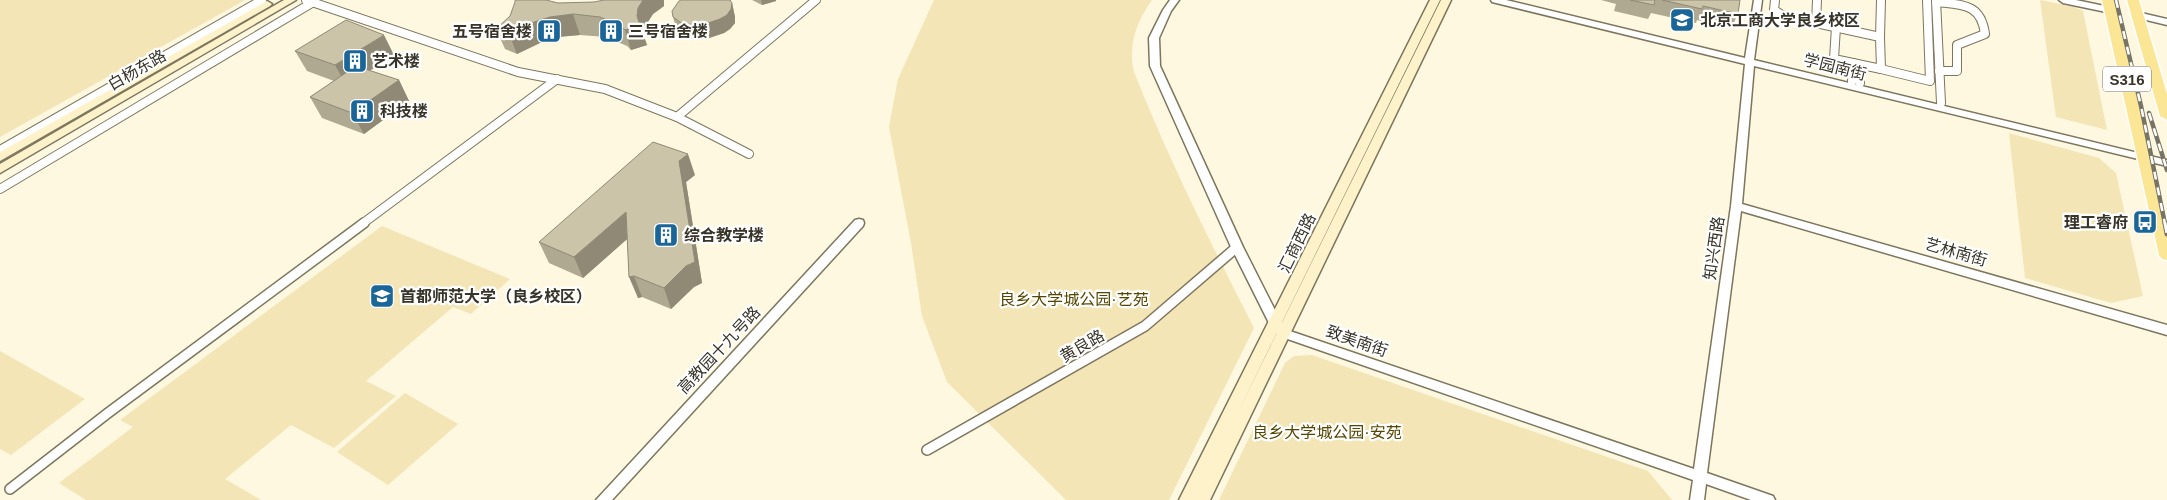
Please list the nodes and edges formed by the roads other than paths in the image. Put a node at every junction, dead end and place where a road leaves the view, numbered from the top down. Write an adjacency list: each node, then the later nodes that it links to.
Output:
1 (262, 0): 34 (street)
2 (273, 0): 38 (main road, 白杨东路)
3 (291, 0): 40 (main road, 白杨东路)
4 (816, 0): 33 (street)
5 (1174, 0): 44 (street)
6 (1434, 0): 46 (main road, 汇商西路)
7 (1446, 0): 46 (main road, 汇商西路)
8 (1495, 0): 25 (street, 学园南街)
9 (1511, 0): 25 (street, 学园南街)
10 (1758, 0): 25 (street, 知兴西路)
11 (1775, 0): 22 (street)
12 (1817, 0): 22 (street)
13 (1881, 0): 24 (street)
14 (1927, 0): 27 (street)
15 (2063, 0): 19 (street)
16 (2133, 0): 20 (main road, S316)
17 (312, 1): 29 (street); 41 (street)
18 (1936, 1): 28 (street); 28 (street)
19 (2109, 5): 36 (main road, S316)
20 (2137, 15): 21 (street); 32 (main road, S316)
21 (2167, 22)
22 (1816, 23): 23 (street)
23 (1836, 27): 24 (street); 26 (street)
24 (1880, 37): 27 (street)
25 (1750, 59): 30 (street, 学园南街); 36 (street, 学园南街); 42 (street, 知兴西路)
26 (1857, 64): 27 (street); 30 (street)
27 (1880, 69)
28 (1939, 71): 31 (street)
29 (557, 79): 33 (street); 50 (street)
30 (1856, 82): 31 (street, 学园南街)
31 (1941, 103): 36 (street, 学园南街)
32 (2167, 116)
33 (677, 117): 35 (street)
34 (0, 150)
35 (749, 154)
36 (2144, 154): 37 (street, 学园南街); 39 (street, 学园南街); 45 (main road, S316)
37 (2167, 155)
38 (0, 157)
39 (2167, 163)
40 (0, 169)
41 (0, 189)
42 (1736, 206): 47 (street, 艺林南街); 49 (street, 知兴西路)
43 (859, 223): 51 (street, 高教园十九号路)
44 (1237, 247): 46 (street); 48 (street, 黄良路)
45 (2167, 255)
46 (1279, 328): 49 (street, 致美南街); 52 (main road, 汇商西路); 53 (main road, 汇商西路)
47 (2167, 330)
48 (927, 450)
49 (1701, 476): 54 (street, 知兴西路); 55 (street, 致美南街)
50 (10, 489)
51 (603, 500)
52 (1187, 500)
53 (1202, 500)
54 (1697, 500)
55 (1768, 500)

